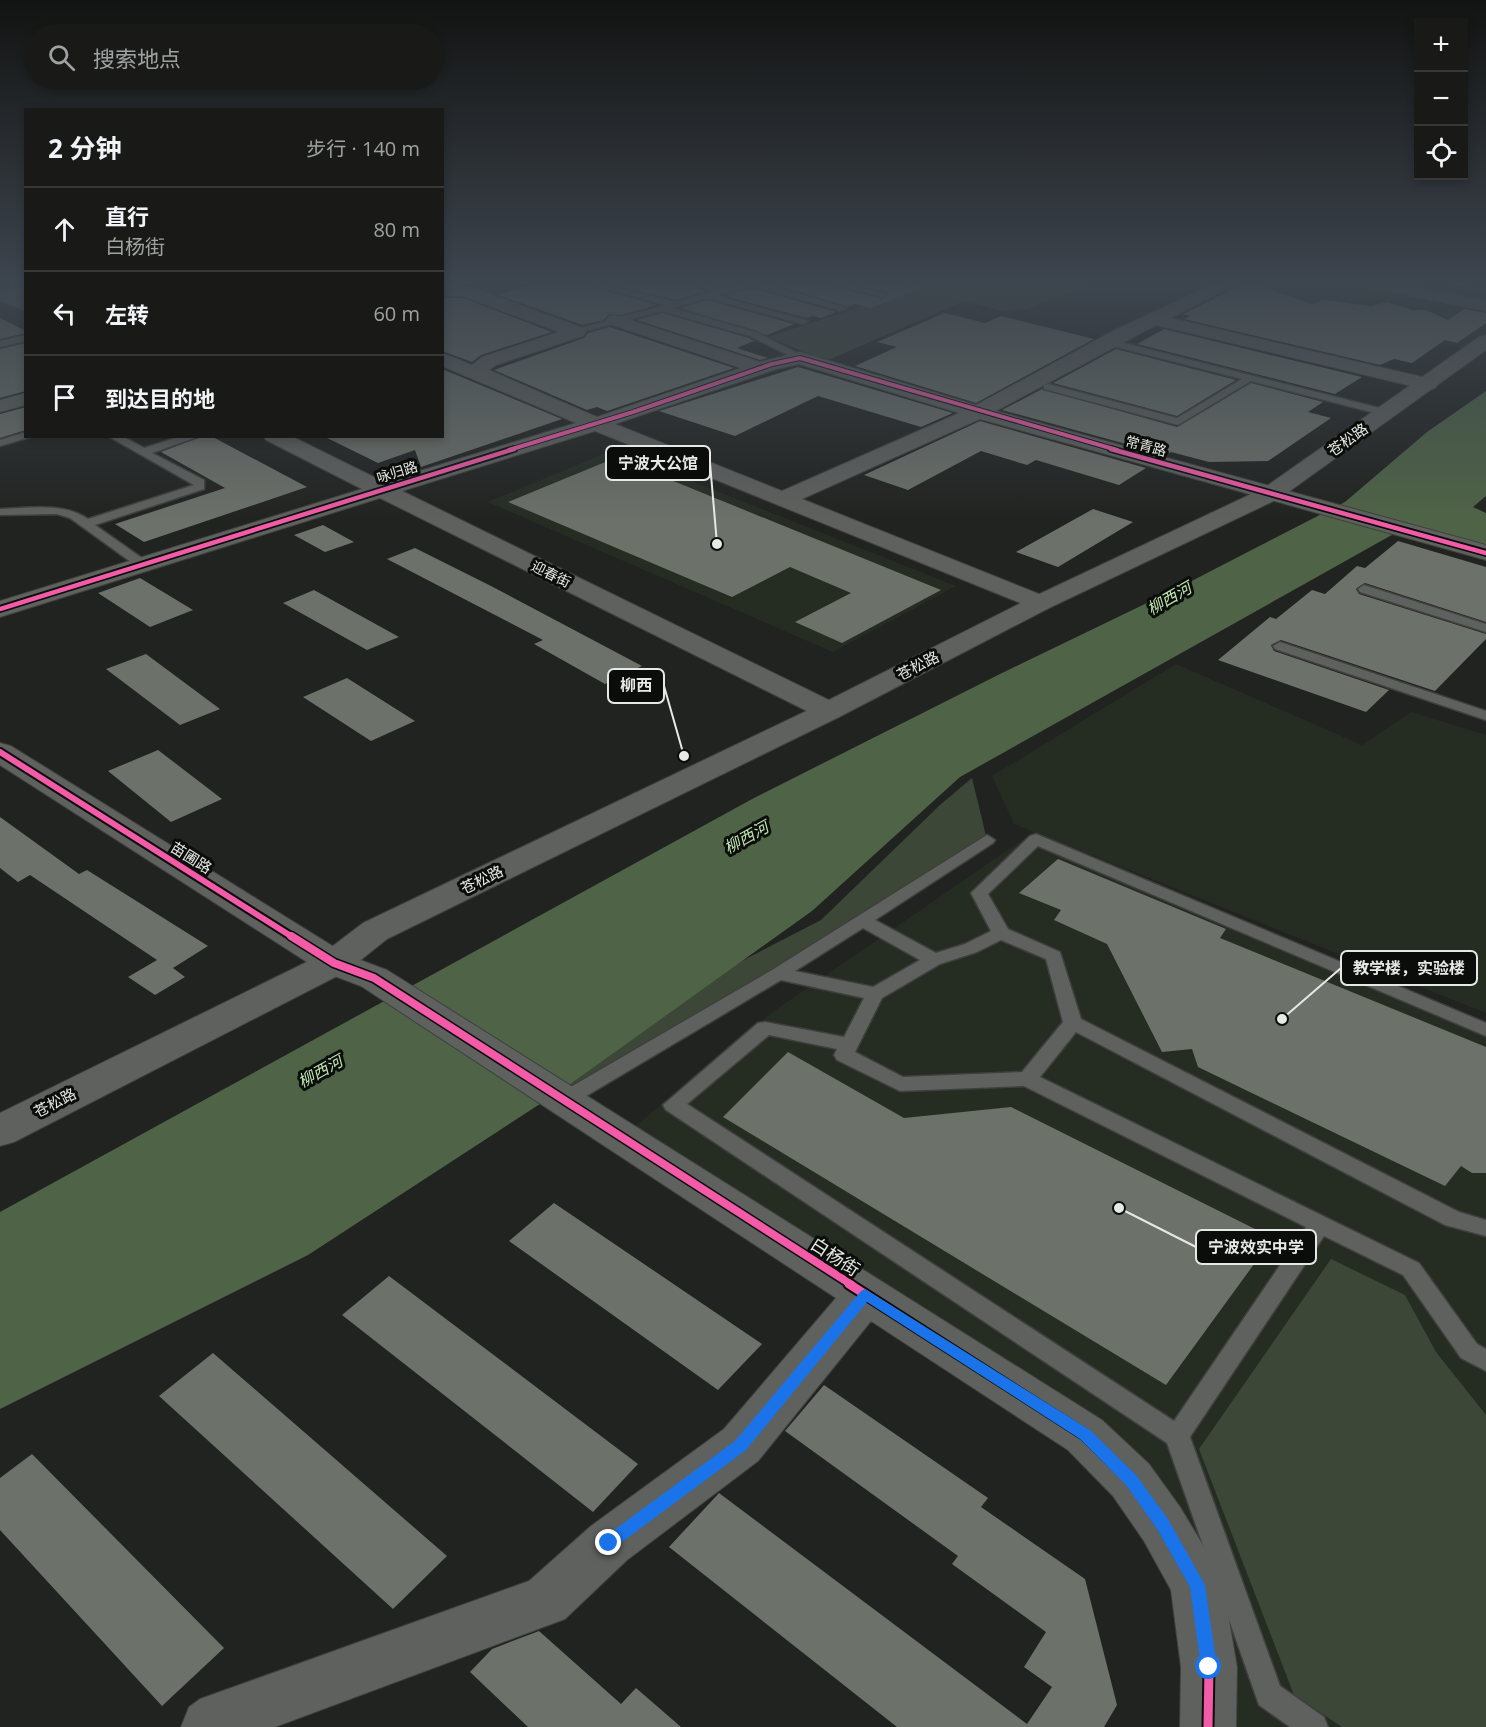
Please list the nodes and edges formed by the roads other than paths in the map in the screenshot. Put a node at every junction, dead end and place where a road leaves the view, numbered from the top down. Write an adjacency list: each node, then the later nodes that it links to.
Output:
1 (451, 363): 12 (street)
2 (487, 363): 12 (street)
3 (742, 363): 11 (street)
4 (781, 363): 11 (street, 咏归路)
5 (815, 363): 18 (street, 常青路)
6 (1070, 363): 18 (street)
7 (1189, 363): 13 (lane)
8 (1338, 363): 14 (street)
9 (1457, 363): 14 (street, 苍松路)
10 (1478, 363): 28 (street, 苍松路)
11 (759, 368): 20 (street, 咏归路)
12 (480, 374): 20 (street)
13 (1250, 378): 15 (lane); 19 (lane)
14 (1428, 384): 19 (street, 苍松路)
15 (1048, 387)
16 (24, 400): 17 (street)
17 (0, 406)
18 (978, 412): 28 (street, 常青路); 29 (street)
19 (1387, 413): 28 (street, 苍松路)
20 (594, 423): 27 (street, 咏归路); 29 (street)
21 (24, 436): 25 (lane)
22 (117, 438): 26 (lane)
23 (188, 438): 26 (lane)
24 (277, 438): 27 (street, 迎春街)
25 (0, 443)
26 (143, 452): 31 (lane)
27 (380, 490): 33 (street, 咏归路); 39 (street, 迎春街)
28 (1289, 498): 32 (street, 常青路); 35 (street, 苍松路); 46 (street, 苍松路)
29 (782, 499): 35 (street)
30 (0, 512): 31 (lane)
31 (88, 523): 33 (lane)
32 (1486, 554)
33 (142, 564): 36 (street, 咏归路)
34 (1364, 589): 37 (lane)
35 (1040, 603): 39 (street, 苍松路)
36 (0, 609)
37 (1486, 628)
38 (1280, 646): 40 (lane)
39 (829, 711): 46 (street, 苍松路)
40 (1486, 716)
41 (0, 752): 46 (street, 苗圃路)
42 (987, 840): 43 (lane)
43 (862, 920): 45 (lane); 47 (lane)
44 (1001, 933): 45 (lane); 50 (lane); 51 (lane)
45 (934, 960): 49 (lane)
46 (334, 963): 48 (street, 苗圃路); 55 (street, 苍松路)
47 (778, 974): 49 (lane); 54 (lane)
48 (374, 978): 54 (street, 白杨街)
49 (874, 994): 52 (lane)
50 (1072, 1023): 53 (lane); 57 (lane)
51 (1486, 1030)
52 (849, 1045): 53 (lane); 61 (lane)
53 (1027, 1079): 56 (lane)
54 (564, 1100): 58 (street, 白杨街)
55 (0, 1131)
56 (1320, 1224): 59 (lane); 61 (lane)
57 (1486, 1228)
58 (865, 1294): 62 (street); 63 (street, 白杨街)
59 (1478, 1356): 60 (lane)
60 (1486, 1374)
61 (1177, 1436): 64 (lane)
62 (209, 1727)
63 (1208, 1727)
64 (1314, 1727)

